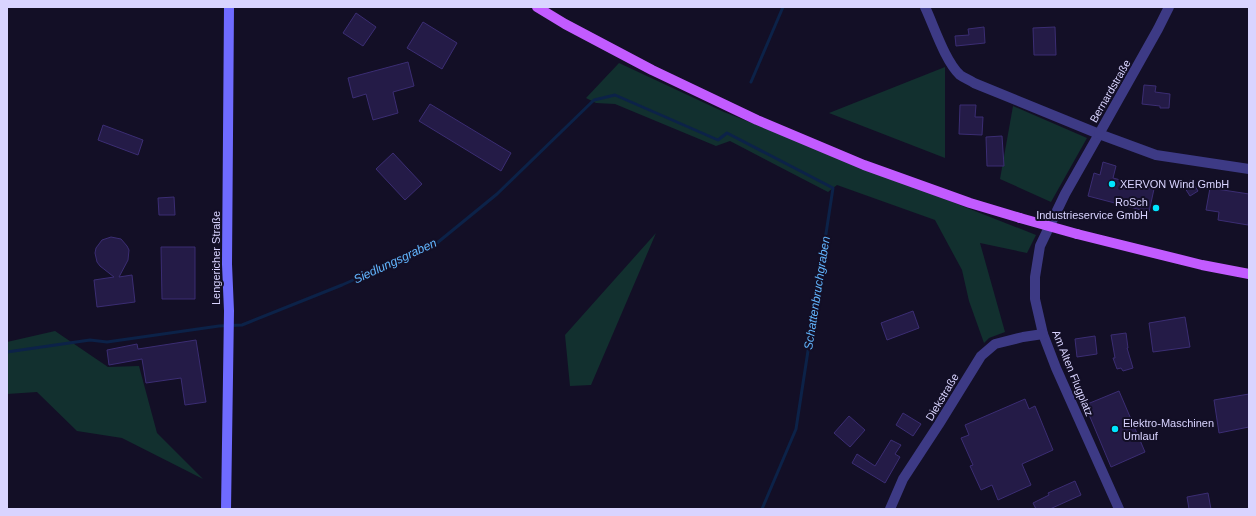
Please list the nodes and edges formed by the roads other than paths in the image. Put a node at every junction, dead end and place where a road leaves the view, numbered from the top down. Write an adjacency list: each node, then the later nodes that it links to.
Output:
1 (229, 7): 9 (main road, Lengericher Straße)
2 (537, 7): 7 (main road, bridge)
3 (925, 7): 5 (street)
4 (1169, 7): 5 (street, Bernardstraße)
5 (1099, 134): 6 (street, Bernardstraße); 8 (street, Am Alten Flugplatz)
6 (1249, 169)
7 (1249, 274)
8 (1043, 334): 10 (street, Diekstraße); 11 (street, Am Alten Flugplatz)
9 (226, 509)
10 (890, 509)
11 (1119, 509)

